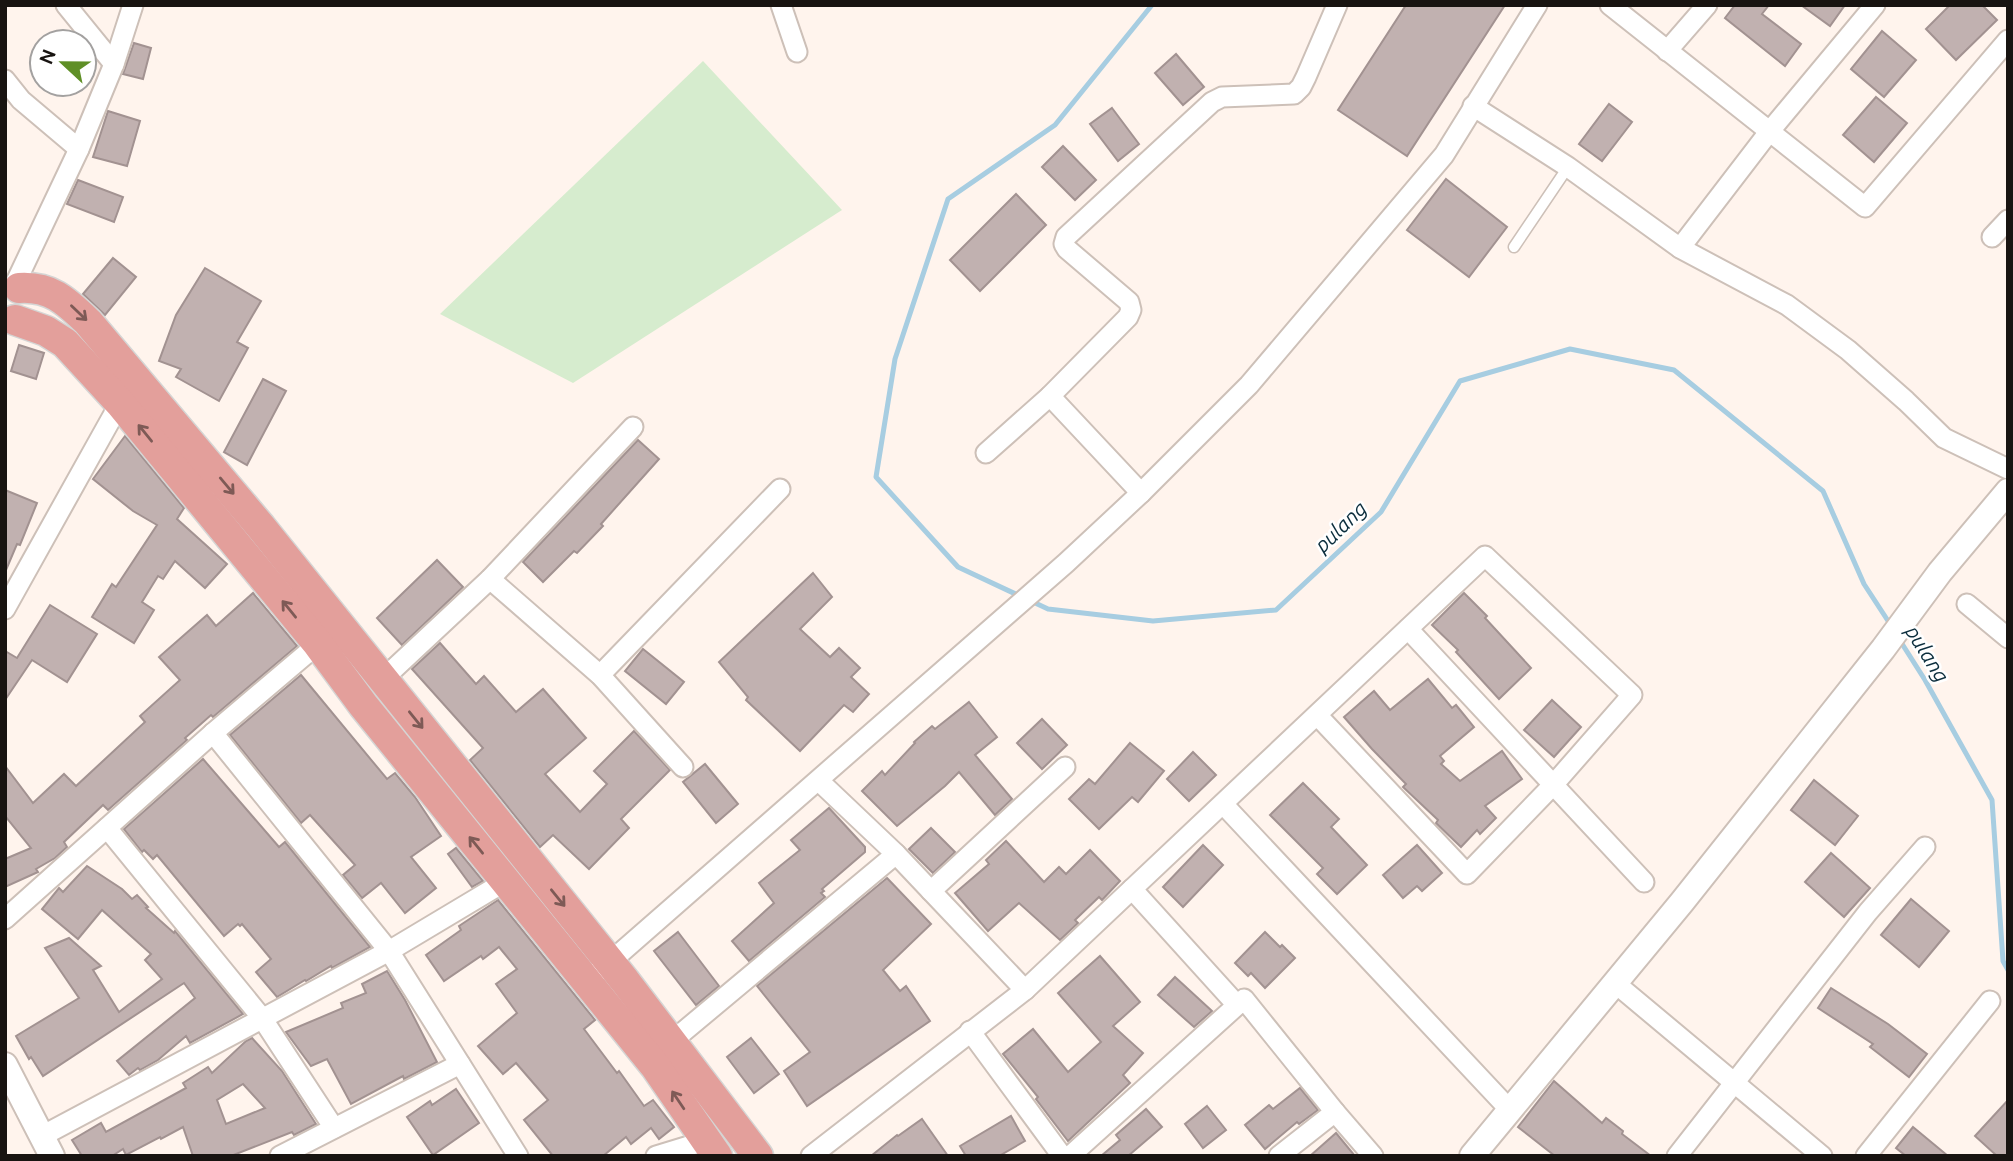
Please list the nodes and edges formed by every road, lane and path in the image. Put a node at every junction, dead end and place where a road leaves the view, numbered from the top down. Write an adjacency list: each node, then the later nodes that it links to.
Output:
1 (66, 5): 12 (street)
2 (133, 5): 12 (street)
3 (781, 5): 11 (street)
4 (1336, 5): 26 (street)
5 (1537, 5): 15 (street)
6 (1610, 5): 10 (street)
7 (1707, 5): 10 (street)
8 (1875, 5): 17 (street)
9 (2008, 40): 17 (street)
10 (1667, 51): 17 (street)
11 (797, 52)
12 (114, 64): 18 (street)
13 (5, 80): 14 (street)
14 (21, 100): 16 (street); 18 (street)
15 (1472, 106): 19 (street); 33 (street)
16 (5, 113)
17 (1769, 132): 23 (street)
18 (79, 149): 24 (street)
19 (1568, 167): 22 (lane); 23 (street)
20 (2008, 220): 21 (street)
21 (1992, 237)
22 (1514, 247)
23 (1680, 248): 30 (street)
24 (13, 285): 25 (main road); 41 (main road, one-way to 41)
25 (8, 322): 27 (main road)
26 (1050, 396): 29 (street); 33 (street)
27 (120, 403): 36 (street); 39 (main road, one-way to 27)
28 (634, 427): 34 (street)
29 (986, 453)
30 (2008, 469)
31 (780, 489): 40 (street)
32 (2008, 491): 60 (street)
33 (1141, 493): 46 (street)
34 (490, 579): 40 (street); 41 (street)
35 (1967, 604): 38 (street)
36 (5, 609)
37 (1408, 629): 42 (street); 47 (street); 47 (street)
38 (2008, 638)
39 (318, 644): 43 (street); 52 (main road, one-way to 39)
40 (600, 676): 44 (street)
41 (383, 679): 58 (main road, one-way to 58)
42 (1317, 715): 47 (street); 48 (street)
43 (213, 733): 49 (street); 57 (street)
44 (683, 767)
45 (1065, 767): 55 (street)
46 (819, 780): 51 (street); 58 (street)
47 (1554, 784): 53 (street)
48 (1223, 804): 54 (street); 70 (street)
49 (107, 828): 56 (street); 64 (street)
50 (1925, 847): 69 (street)
51 (896, 854): 55 (street); 66 (street)
52 (506, 881): 57 (street); 59 (main road)
53 (1644, 882)
54 (1132, 889): 61 (street); 63 (street)
55 (931, 891): 61 (street)
56 (5, 919)
57 (389, 951): 64 (street); 68 (street)
58 (610, 962): 59 (street); 66 (main road)
59 (585, 981): 74 (main road, one-way to 59)
60 (1615, 983): 69 (street); 70 (street)
61 (1025, 990): 65 (street)
62 (1990, 1001): 87 (street)
63 (1237, 1005): 71 (street); 81 (street)
64 (262, 1018): 72 (street); 73 (street)
65 (970, 1031): 79 (street); 80 (street)
66 (671, 1042): 78 (main road)
67 (5, 1065): 73 (street)
68 (460, 1065): 72 (street); 76 (street)
69 (1735, 1082): 85 (street); 86 (street)
70 (1510, 1109): 84 (street)
71 (1335, 1112): 82 (street); 83 (street)
72 (334, 1128): 75 (street)
73 (47, 1146)
74 (711, 1148): 77 (street)
75 (281, 1156)
76 (518, 1156)
77 (656, 1156)
78 (758, 1156)
79 (811, 1156)
80 (1062, 1156)
81 (1070, 1156)
82 (1279, 1156)
83 (1373, 1156)
84 (1472, 1156)
85 (1677, 1156)
86 (1822, 1156)
87 (1866, 1156)

